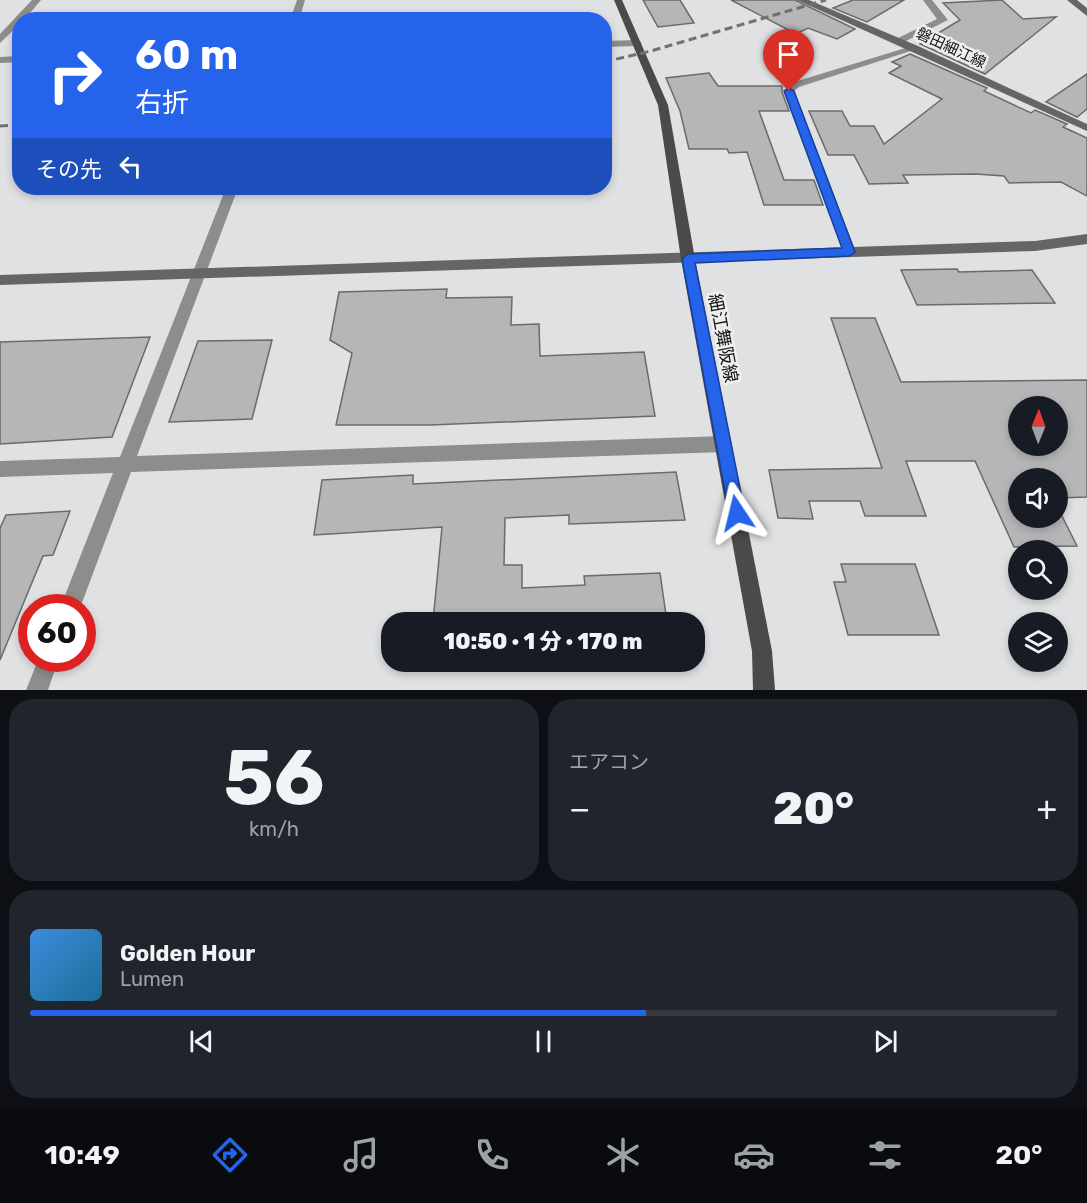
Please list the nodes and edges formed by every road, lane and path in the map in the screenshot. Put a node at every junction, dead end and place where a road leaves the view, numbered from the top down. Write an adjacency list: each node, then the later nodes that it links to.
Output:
1 (37, 0): 6 (street)
2 (618, 0): 11 (main road, 細江舞阪線)
3 (801, 0): 10 (street, 磐田細江線)
4 (927, 0): 10 (street)
5 (1071, 0): 7 (street)
6 (26, 12)
7 (1087, 13)
8 (12, 27): 9 (street)
9 (0, 40)
10 (899, 41): 13 (street, 磐田細江線)
11 (637, 43): 12 (street); 18 (main road, 細江舞阪線)
12 (612, 44)
13 (915, 48): 14 (street, 磐田細江線); 17 (street)
14 (1087, 128)
15 (229, 195): 19 (street)
16 (1087, 239): 17 (street)
17 (849, 252): 18 (street)
18 (688, 259): 19 (street); 21 (main road, 細江舞阪線)
19 (198, 273): 20 (street); 22 (street)
20 (0, 280)
21 (724, 444): 22 (street); 27 (main road, 細江舞阪線)
22 (126, 463): 23 (street); 24 (street)
23 (0, 469)
24 (75, 594)
25 (44, 672): 26 (street)
26 (37, 690)
27 (764, 690)

